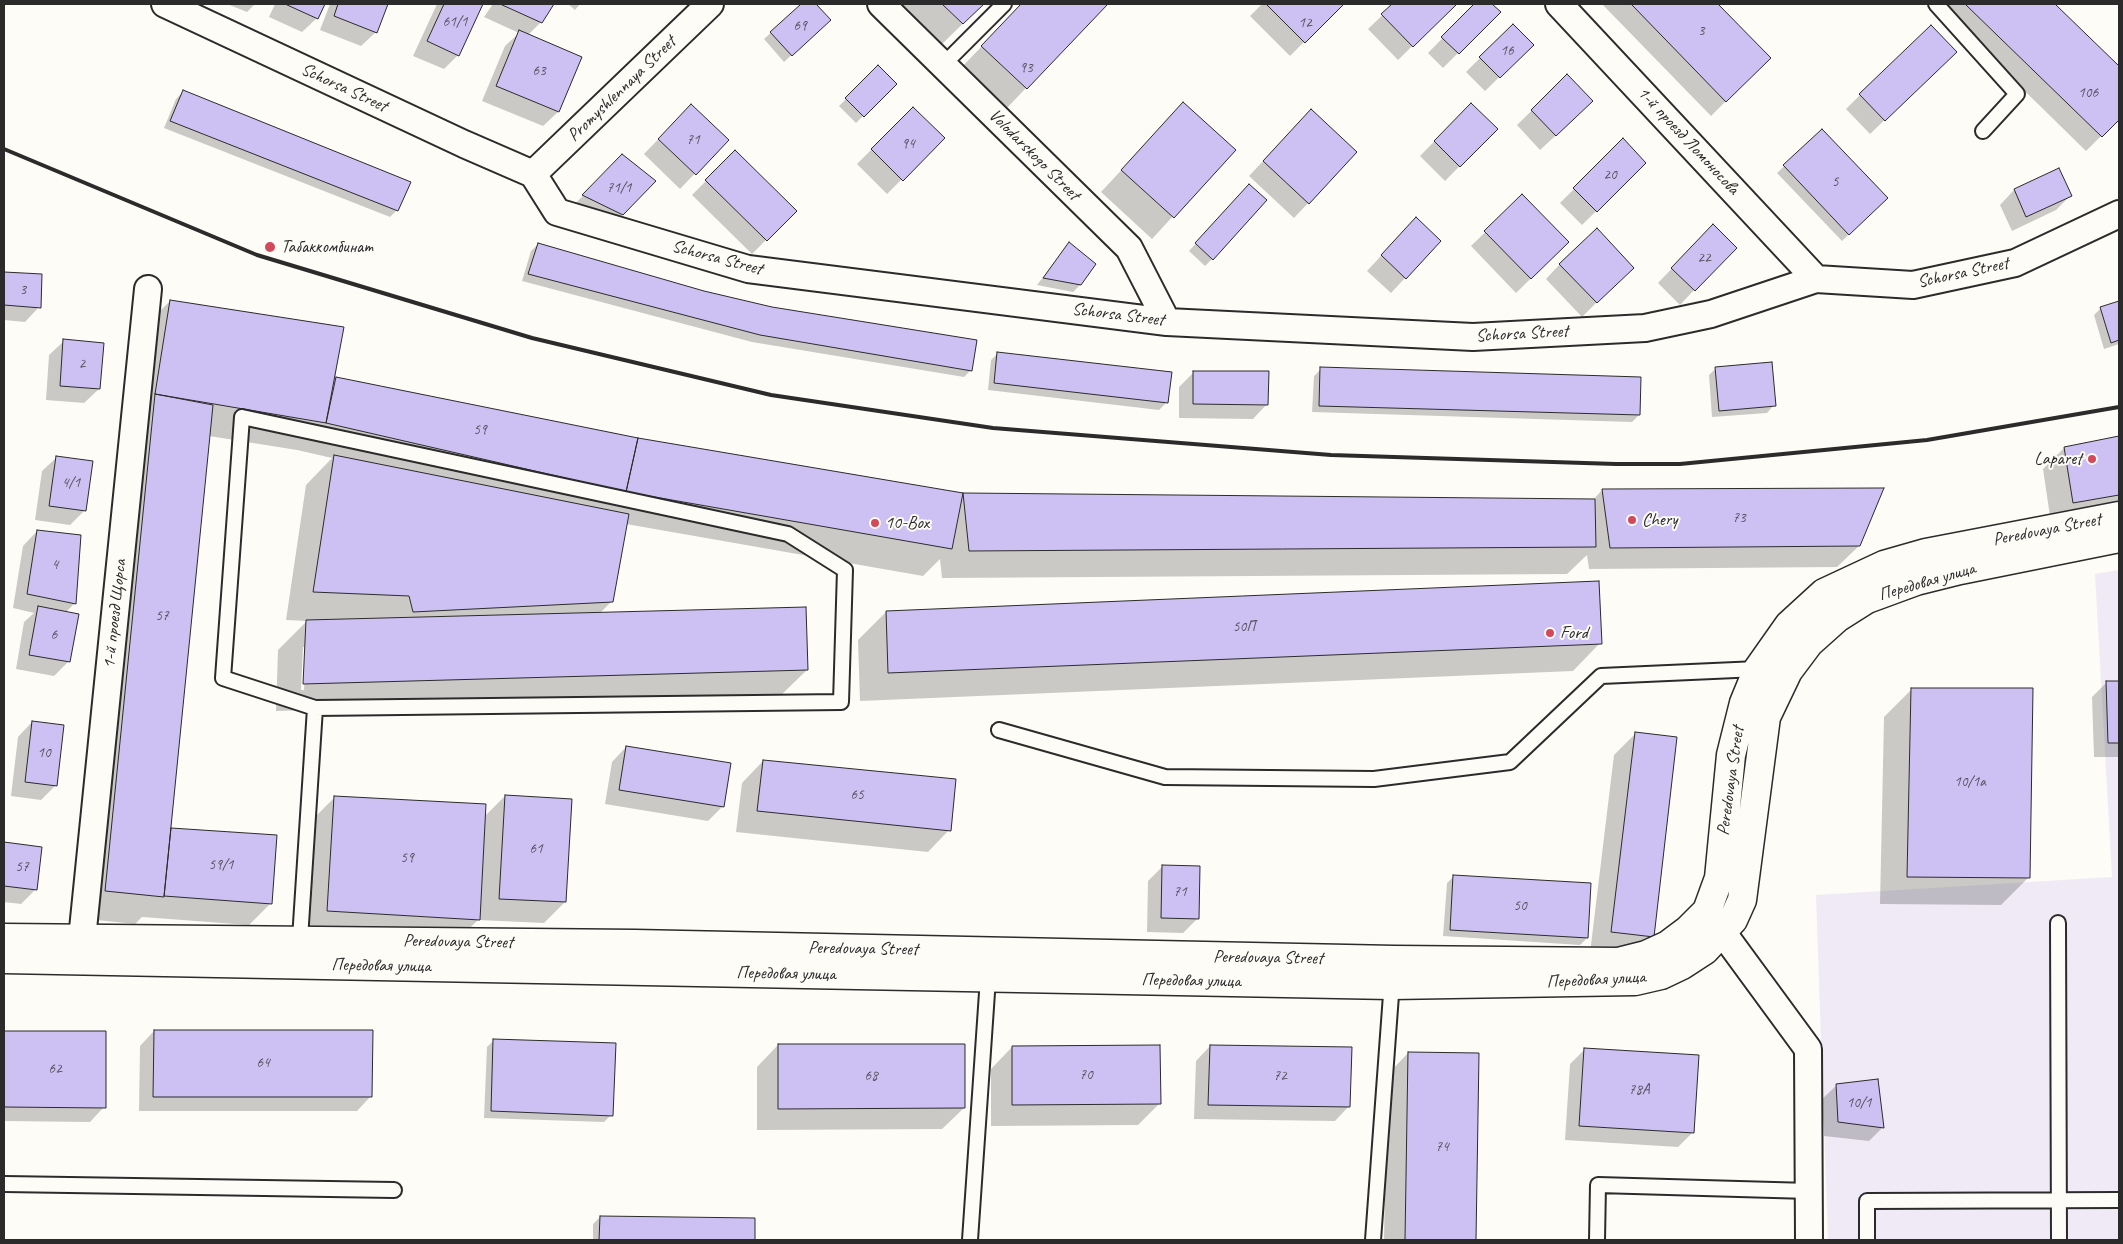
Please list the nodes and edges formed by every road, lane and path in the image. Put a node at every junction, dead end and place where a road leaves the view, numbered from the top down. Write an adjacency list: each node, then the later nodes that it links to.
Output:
1 (165, 4): 9 (street, Schorsa Street)
2 (710, 4): 9 (street, Promyshlennaya Street)
3 (881, 4): 7 (street, Volodarskogo Street)
4 (1004, 4): 7 (lane)
5 (1560, 4): 11 (street, 1-й проезд Ломоносова)
6 (1936, 4): 8 (lane)
7 (943, 65): 13 (street, Volodarskogo Street)
8 (1983, 131)
9 (533, 174): 13 (street, Schorsa Street)
10 (2119, 214): 11 (street, Schorsa Street)
11 (1816, 279): 13 (street, Schorsa Street)
12 (148, 289): 22 (street, 1-й проезд Щорса)
13 (1167, 322)
14 (2119, 516): 16 (main road, Peredovaya Street)
15 (2119, 538): 19 (main road, Передовая улица)
16 (1758, 669): 18 (lane); 19 (main road, Peredovaya Street)
17 (315, 708): 17 (lane); 23 (lane)
18 (999, 730)
19 (1715, 922): 25 (main road, Peredovaya Street); 29 (street)
20 (2058, 922): 30 (lane)
21 (4, 938): 22 (main road, Peredovaya Street)
22 (82, 939): 23 (main road, Peredovaya Street)
23 (300, 939): 25 (main road, Peredovaya Street)
24 (4, 959): 26 (main road, Передовая улица)
25 (1392, 973): 26 (main road, Передовая улица); 33 (lane)
26 (988, 978): 32 (lane)
27 (4, 1184): 28 (lane)
28 (394, 1190)
29 (1809, 1190): 34 (lane); 35 (street)
30 (2059, 1200): 31 (lane); 36 (lane); 37 (lane)
31 (2119, 1200)
32 (970, 1240)
33 (1373, 1240)
34 (1597, 1240)
35 (1809, 1240)
36 (1867, 1240)
37 (2059, 1240)

